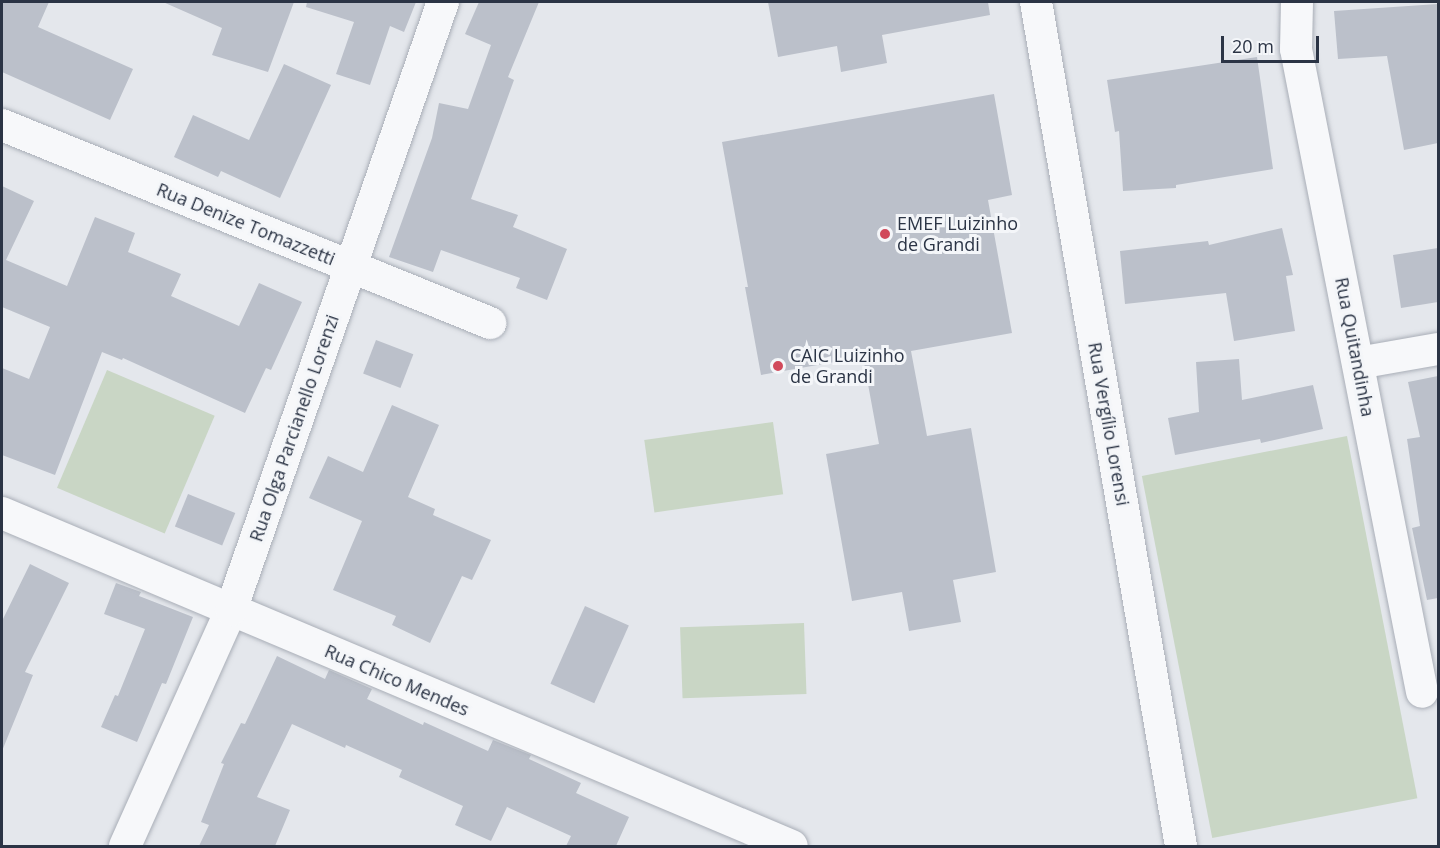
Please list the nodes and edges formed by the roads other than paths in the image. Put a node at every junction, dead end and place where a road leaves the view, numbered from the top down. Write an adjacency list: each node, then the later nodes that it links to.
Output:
1 (443, 2): 5 (street, Rua Olga Parcianello Lorenzi)
2 (1036, 2): 14 (street, Rua Vergílio Lorensi)
3 (1297, 2): 8 (street, Rua Quitandinha)
4 (2, 125): 5 (street, Rua Denize Tomazzetti)
5 (351, 266): 6 (street, Rua Denize Tomazzetti); 10 (street, Rua Olga Parcianello Lorenzi)
6 (489, 323)
7 (1438, 349): 8 (street)
8 (1358, 363): 11 (street, Rua Quitandinha)
9 (2, 513): 10 (street, Rua Chico Mendes)
10 (231, 610): 12 (street, Rua Olga Parcianello Lorenzi); 13 (street, Rua Chico Mendes)
11 (1422, 692)
12 (125, 846)
13 (792, 846)
14 (1181, 846)

